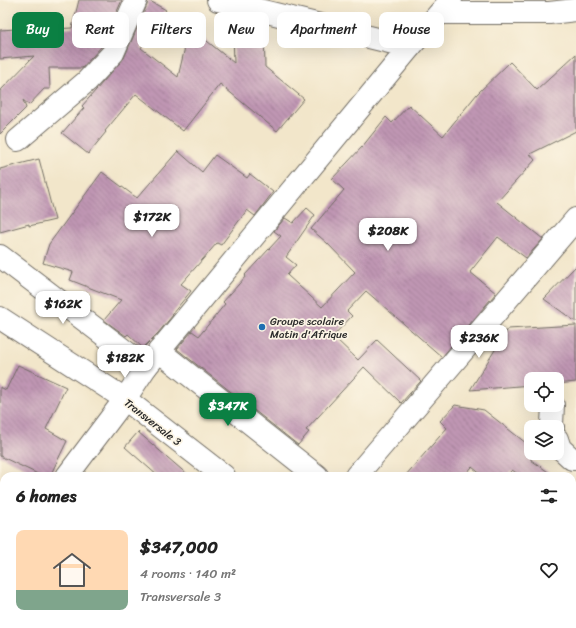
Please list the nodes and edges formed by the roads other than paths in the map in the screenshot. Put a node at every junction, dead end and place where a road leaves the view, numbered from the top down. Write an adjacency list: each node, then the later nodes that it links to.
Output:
1 (136, 0): 7 (street)
2 (218, 0): 5 (street)
3 (446, 7): 4 (street)
4 (576, 10)
5 (379, 39)
6 (409, 48): 11 (street)
7 (18, 140)
8 (576, 219): 18 (street)
9 (0, 256): 11 (street)
10 (0, 318): 12 (street, Transversale 3)
11 (153, 359): 12 (street); 17 (street)
12 (125, 399): 15 (street); 16 (street, Transversale 3)
13 (564, 452): 14 (street)
14 (576, 459)
15 (70, 472)
16 (219, 472)
17 (312, 472)
18 (359, 472)

